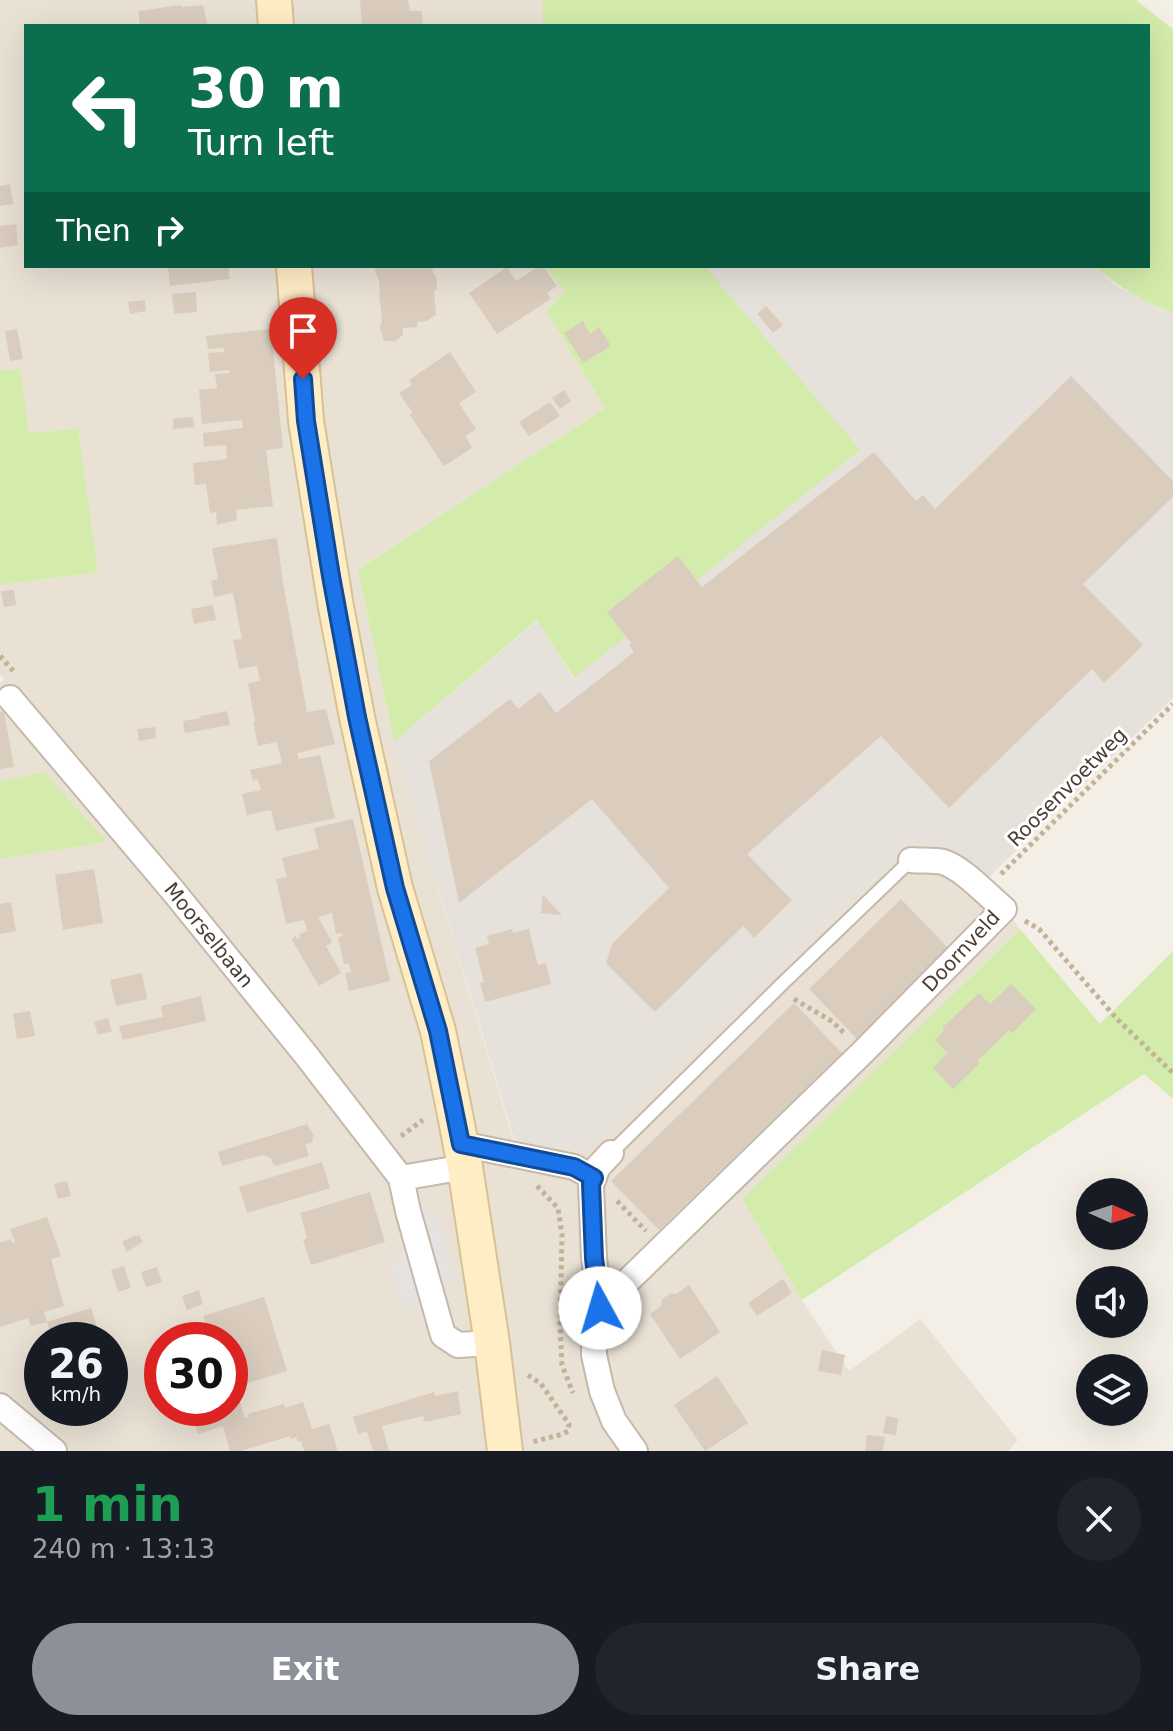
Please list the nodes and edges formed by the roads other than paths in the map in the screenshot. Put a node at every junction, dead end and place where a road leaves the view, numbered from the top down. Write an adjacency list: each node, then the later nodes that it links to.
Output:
1 (274, 0): 2 (main road)
2 (276, 24)
3 (294, 268): 7 (main road)
4 (10, 698): 8 (street, Moorselbaan)
5 (911, 860): 6 (lane, Doornveld); 10 (street, Doornveld)
6 (611, 1153): 9 (street, Doornveld)
7 (463, 1155): 8 (street); 9 (street); 11 (main road)
8 (401, 1178): 11 (street, Moorselbaan)
9 (594, 1178): 10 (street)
10 (600, 1308): 15 (street)
11 (492, 1343): 13 (main road)
12 (0, 1406): 14 (street)
13 (514, 1447)
14 (54, 1451)
15 (635, 1451)

